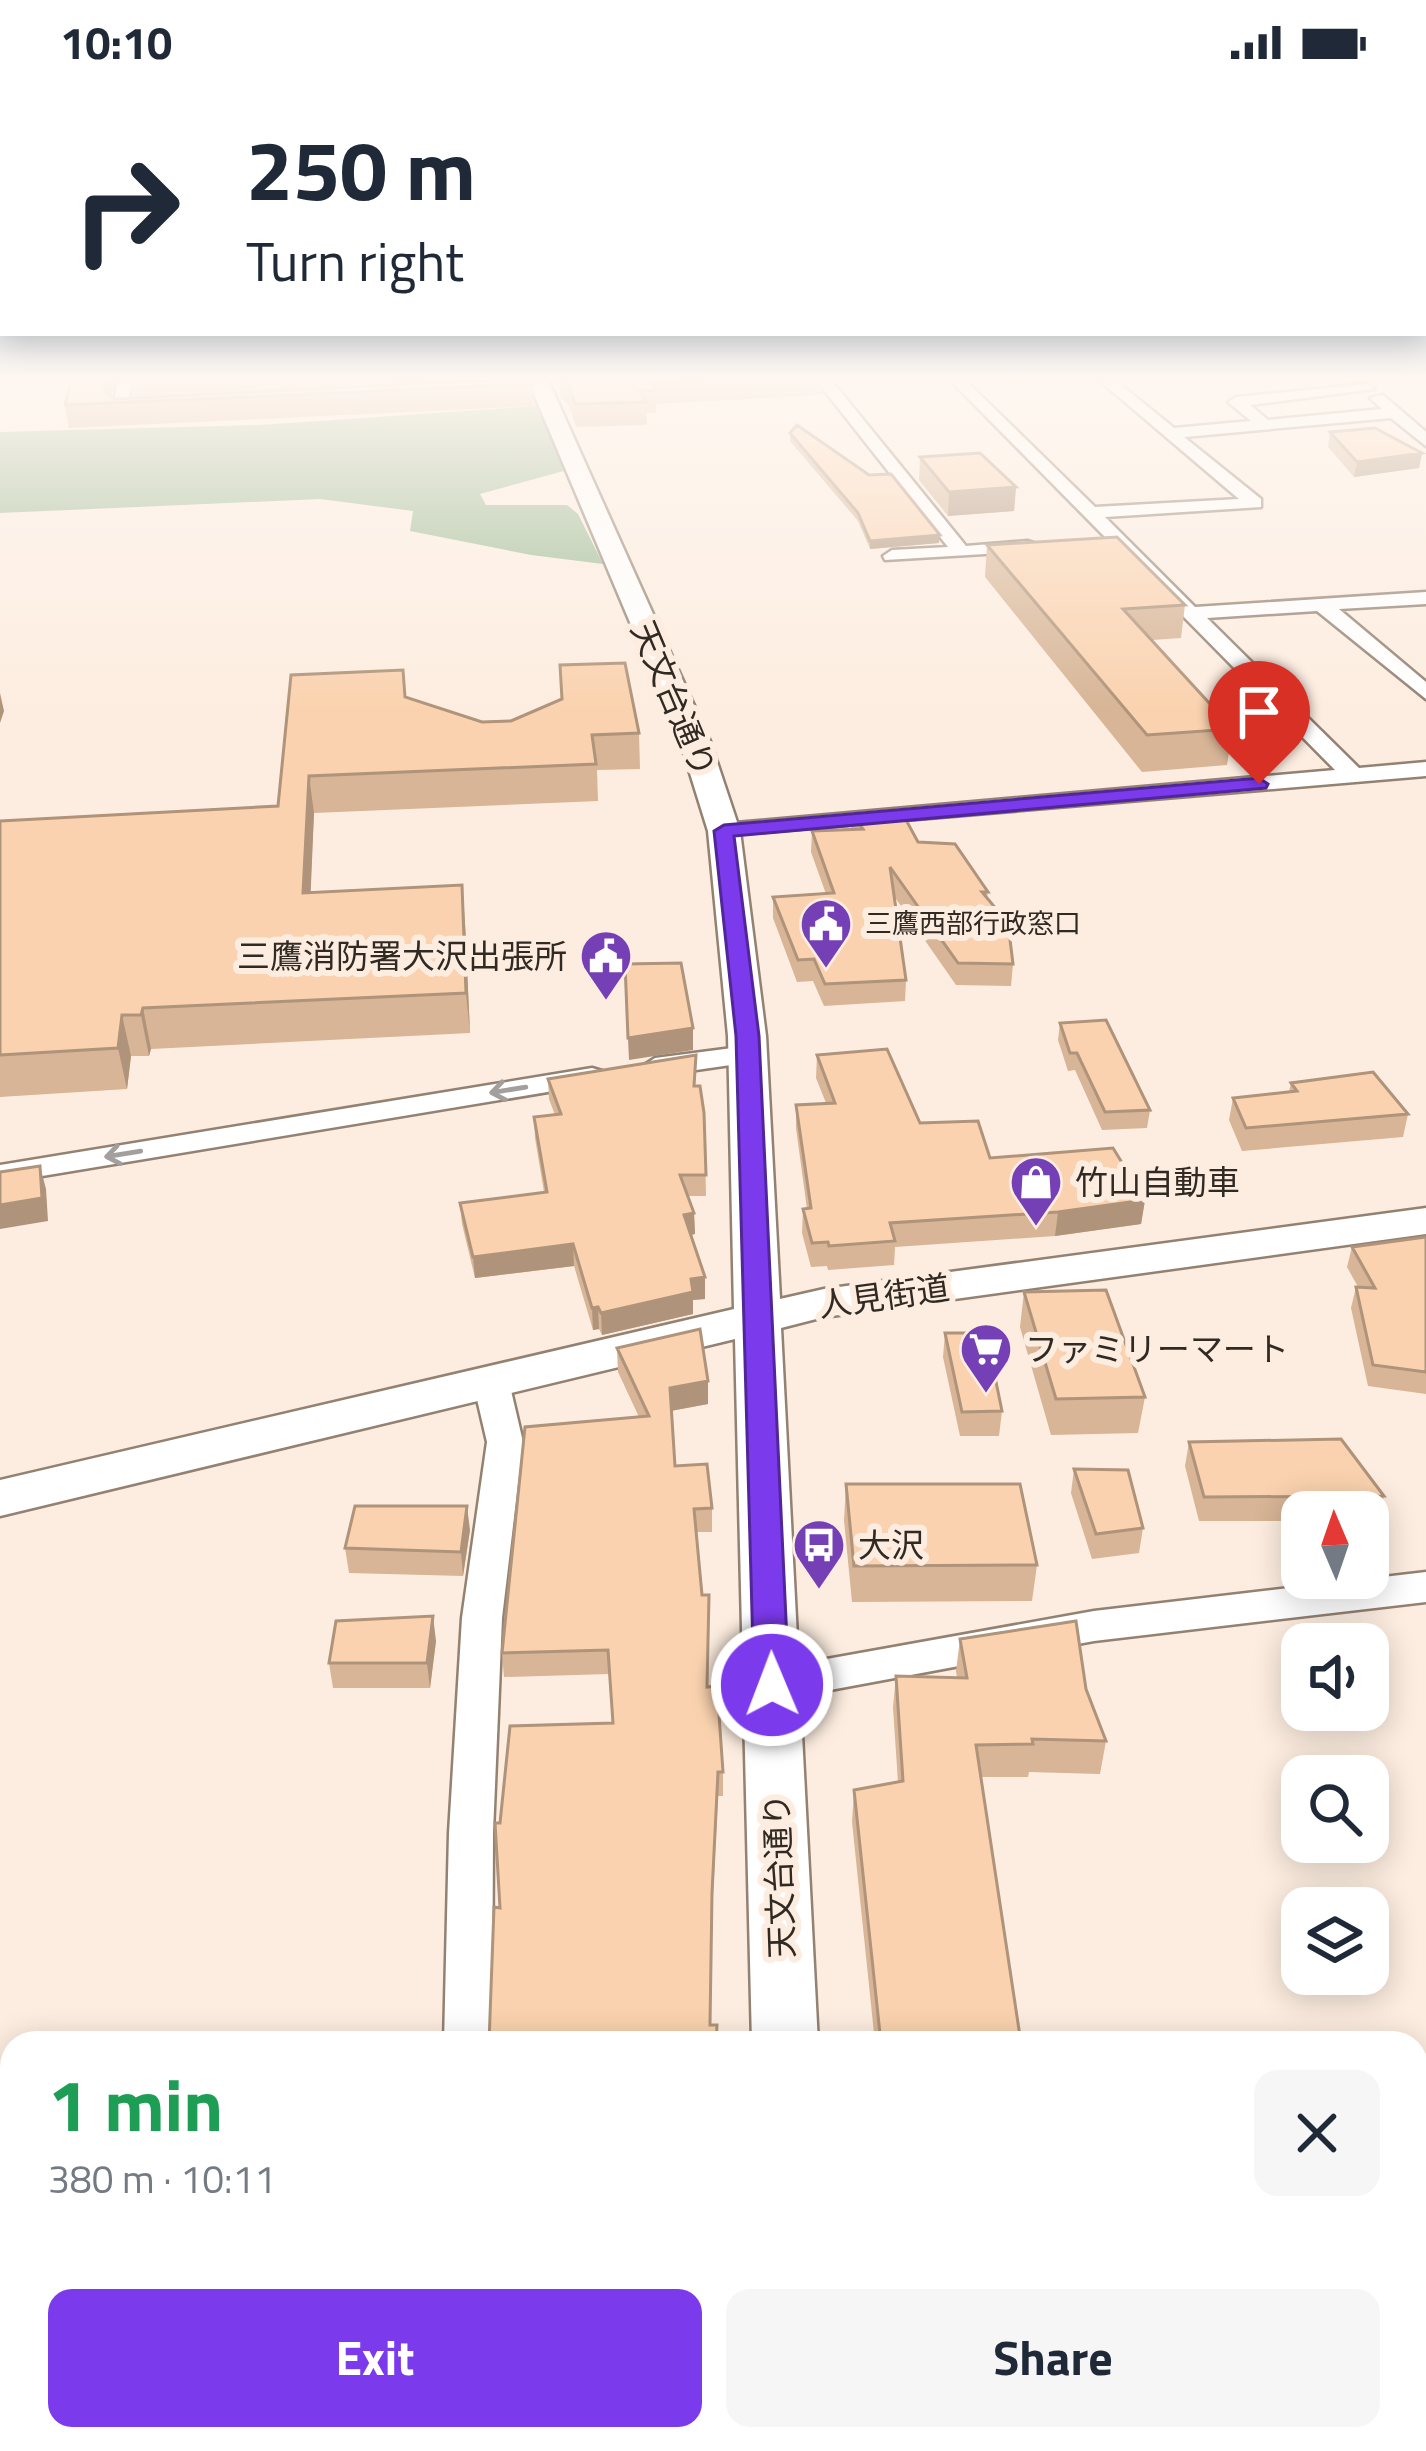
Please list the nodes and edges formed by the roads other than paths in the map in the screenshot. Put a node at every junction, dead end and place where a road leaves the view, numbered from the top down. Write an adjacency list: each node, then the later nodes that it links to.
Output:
1 (584, 490): 17 (main road, 天文台通り)
2 (912, 490): 9 (street)
3 (1067, 490): 5 (street)
4 (1240, 490): 5 (street)
5 (1090, 513): 6 (street)
6 (1119, 542): 7 (street); 13 (street)
7 (1096, 543)
8 (1051, 546): 9 (street)
9 (961, 551): 10 (street)
10 (892, 556)
11 (1426, 598): 12 (street)
12 (1321, 604): 13 (street); 14 (street)
13 (1190, 613): 16 (street)
14 (1426, 693)
15 (1426, 769): 16 (street)
16 (1353, 775): 17 (street)
17 (724, 831): 18 (main road, 天文台通り)
18 (748, 1055): 19 (street, one-way to 19); 21 (main road, 天文台通り)
19 (0, 1174)
20 (1426, 1221): 21 (main road, 人見街道)
21 (757, 1319): 22 (main road, 人見街道); 25 (main road, 天文台通り)
22 (491, 1382): 23 (main road, 人見街道); 26 (street)
23 (0, 1498)
24 (1426, 1587): 25 (street)
25 (772, 1685): 27 (main road, 天文台通り)
26 (468, 2031)
27 (785, 2031)

